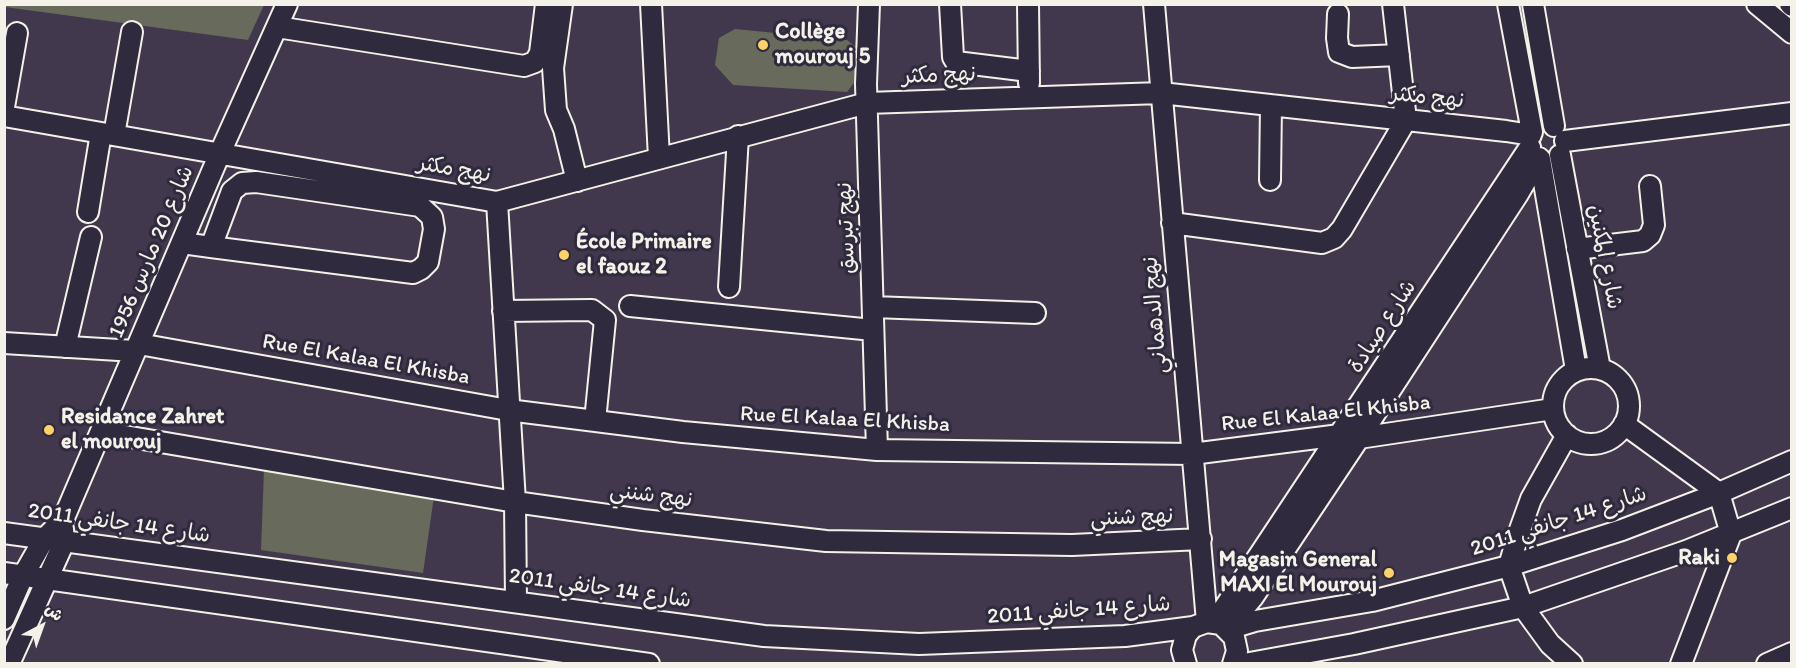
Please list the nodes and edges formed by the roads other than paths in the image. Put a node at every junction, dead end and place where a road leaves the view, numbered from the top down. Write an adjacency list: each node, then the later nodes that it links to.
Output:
1 (286, 4): 14 (street, شارع 20 مارس 1956)
2 (546, 4): 14 (street)
3 (562, 4): 34 (street)
4 (651, 4): 32 (street)
5 (869, 4): 22 (street, نهج تبرسق)
6 (950, 4): 19 (street)
7 (1028, 4): 19 (street)
8 (1155, 4): 20 (street, نهج الدهماني)
9 (1393, 4): 18 (street)
10 (1508, 4): 30 (street, شارع المكنين)
11 (1533, 4): 30 (street, شارع المكنين)
12 (1757, 4): 17 (street)
13 (1338, 14): 18 (street)
14 (277, 27): 31 (street, شارع 20 مارس 1956)
15 (132, 32): 28 (street)
16 (17, 33): 24 (street)
17 (1791, 33)
18 (1399, 56): 27 (street)
19 (1029, 70): 21 (street)
20 (1161, 93): 21 (street, نهج مكثر); 23 (street, نهج مكثر); 38 (street, نهج الدهماني)
21 (1029, 98): 22 (street, نهج مكثر)
22 (867, 103): 29 (street, نهج مكثر); 45 (street, نهج تبرسق)
23 (1271, 105): 27 (street, نهج مكثر); 33 (street)
24 (4, 107)
25 (1791, 113): 30 (street, نهج مكثر)
26 (4, 116): 28 (street, نهج مكثر)
27 (1406, 120): 30 (street, نهج مكثر); 38 (street)
28 (107, 134): 31 (street, نهج مكثر); 37 (street)
29 (738, 136): 32 (street, نهج مكثر); 43 (street)
30 (1544, 144): 42 (street, شارع المكنين); 53 (street, شارع المكنين); 60 (street, شارع صيادة)
31 (220, 153): 36 (street, نهج مكثر); 40 (street, شارع 20 مارس 1956)
32 (659, 158): 34 (street, نهج مكثر)
33 (1270, 180)
34 (577, 181): 36 (street, نهج مكثر)
35 (1650, 186): 42 (street)
36 (497, 202): 46 (street)
37 (88, 212)
38 (1172, 223): 62 (street, نهج الدهماني)
39 (91, 237): 50 (street)
40 (182, 243): 41 (street); 51 (street, شارع 20 مارس 1956)
41 (212, 247): 41 (street)
42 (1577, 249): 52 (street, شارع المكنين)
43 (729, 287)
44 (630, 306): 48 (street)
45 (873, 307): 47 (street); 48 (street, نهج تبرسق)
46 (503, 311): 55 (street); 56 (street)
47 (1035, 313)
48 (873, 330): 61 (street, نهج تبرسق)
49 (4, 343): 50 (street, Rue El Kalaa El Khisba)
50 (65, 347): 51 (street, Rue El Kalaa El Khisba)
51 (137, 348): 55 (street, Rue El Kalaa El Khisba); 58 (street, شارع 20 مارس 1956)
52 (1600, 369): 53 (street); 57 (street)
53 (1576, 370): 54 (street)
54 (1553, 409): 59 (street); 60 (street, Rue El Kalaa El Khisba)
55 (508, 410): 56 (street, Rue El Kalaa El Khisba); 65 (street)
56 (595, 421): 61 (street, Rue El Kalaa El Khisba)
57 (1624, 424): 59 (street); 64 (street)
58 (101, 432): 65 (street, نهج شنني); 67 (street, شارع 20 مارس 1956)
59 (1567, 435): 73 (street)
60 (1349, 437): 62 (street, Rue El Kalaa El Khisba); 79 (street, شارع صيادة)
61 (877, 450): 62 (street, Rue El Kalaa El Khisba)
62 (1192, 453): 71 (street, نهج الدهماني)
63 (1791, 461): 64 (street, شارع 14 جانفي 2011)
64 (1719, 493): 69 (street); 73 (street, شارع 14 جانفي 2011)
65 (515, 502): 71 (street, نهج شنني); 76 (street)
66 (1791, 508): 69 (street)
67 (63, 520): 70 (street, شارع 20 مارس 1956); 72 (street, شارع 20 مارس 1956)
68 (4, 533): 70 (street, شارع 14 جانفي 2011)
69 (1731, 534): 77 (street); 87 (street)
70 (44, 539): 72 (street, شارع 14 جانفي 2011); 74 (street, شارع 20 مارس 1956)
71 (1201, 539): 79 (street, نهج الدهماني)
72 (64, 542): 75 (street); 76 (street, شارع 14 جانفي 2011)
73 (1509, 566): 77 (street); 79 (street, شارع 14 جانفي 2011)
74 (14, 575): 75 (street); 78 (street, شارع 20 مارس 1956)
75 (45, 580): 81 (street); 82 (street)
76 (516, 601): 79 (street, شارع 14 جانفي 2011)
77 (1522, 607): 85 (street); 86 (street)
78 (4, 619)
79 (1214, 626): 83 (street); 84 (street)
80 (1791, 652): 88 (street)
81 (9, 663)
82 (649, 663)
83 (1186, 663)
84 (1233, 663)
85 (1244, 663)
86 (1572, 663)
87 (1682, 663)
88 (1767, 663)

